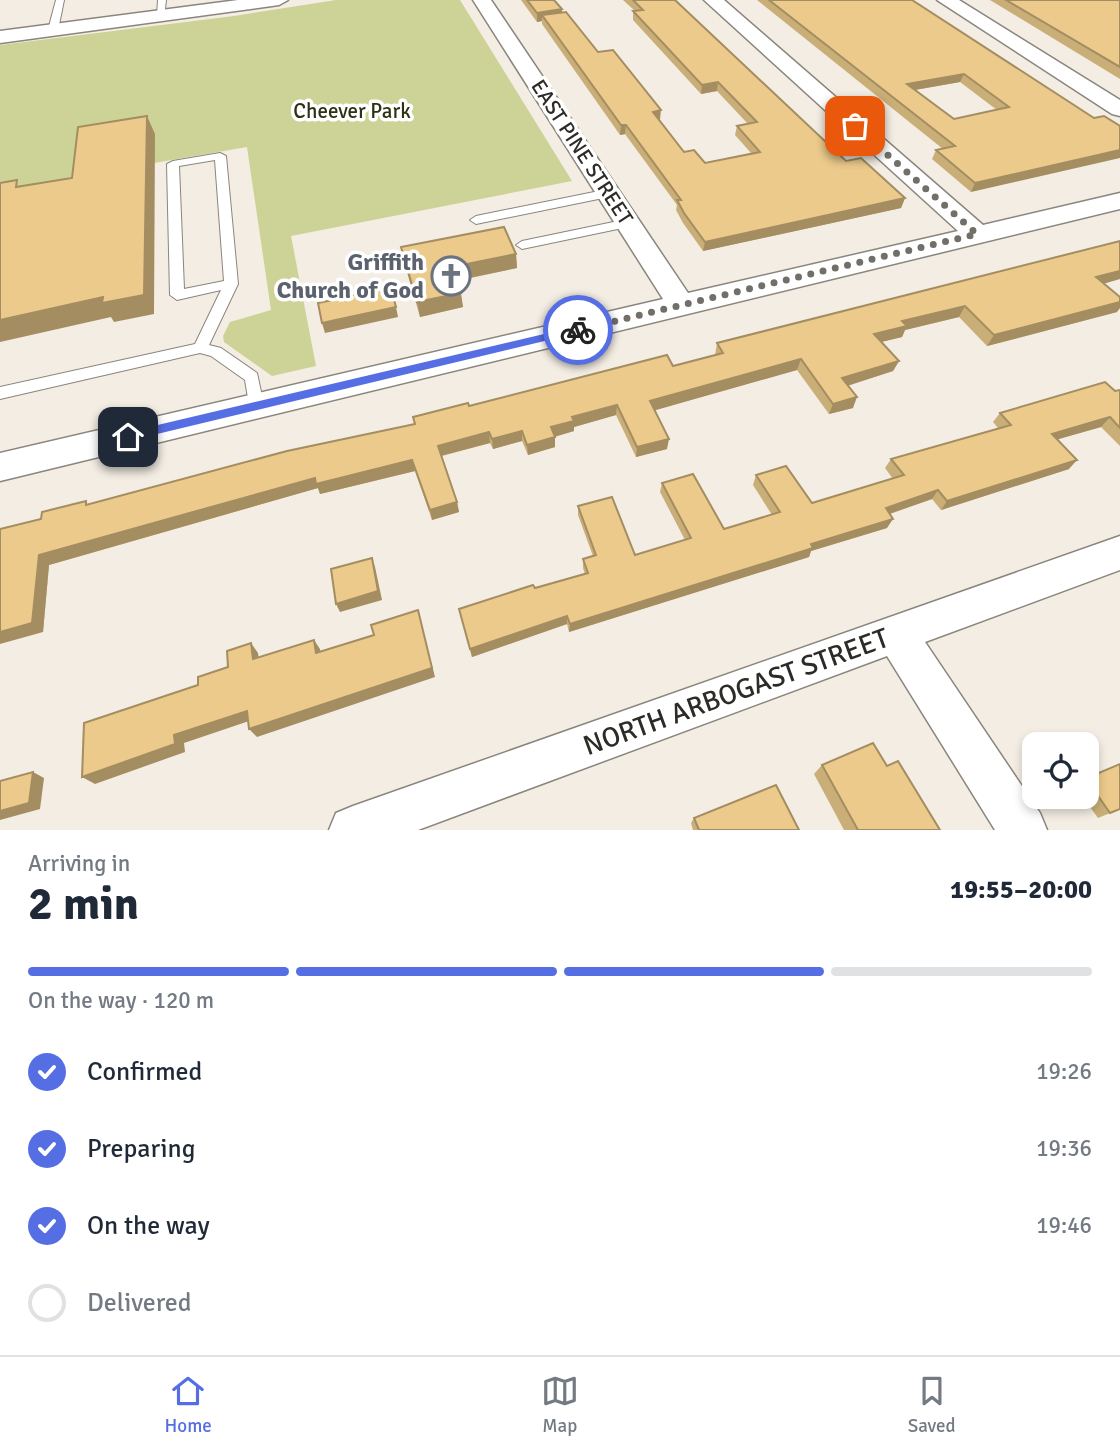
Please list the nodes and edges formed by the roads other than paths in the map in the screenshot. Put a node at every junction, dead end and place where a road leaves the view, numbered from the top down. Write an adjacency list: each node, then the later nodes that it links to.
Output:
1 (60, 0): 7 (lane)
2 (482, 0): 10 (street, EAST PINE STREET)
3 (713, 0): 14 (street)
4 (946, 0): 9 (street)
5 (270, 1): 6 (street)
6 (161, 8): 7 (street)
7 (53, 30): 8 (street)
8 (0, 37)
9 (1120, 109)
10 (609, 193): 12 (lane); 13 (street, EAST PINE STREET)
11 (1120, 201): 14 (street)
12 (476, 220)
13 (628, 223): 15 (lane); 17 (street, EAST PINE STREET)
14 (977, 234): 17 (street)
15 (522, 245)
16 (231, 284): 16 (lane); 18 (lane)
17 (681, 305): 20 (street)
18 (200, 348): 19 (lane); 20 (lane)
19 (0, 393)
20 (256, 406): 21 (street)
21 (0, 467)
22 (1120, 553): 23 (street, NORTH ARBOGAST STREET)
23 (896, 634): 24 (street, NORTH ARBOGAST STREET); 25 (street)
24 (353, 830)
25 (1023, 830)

